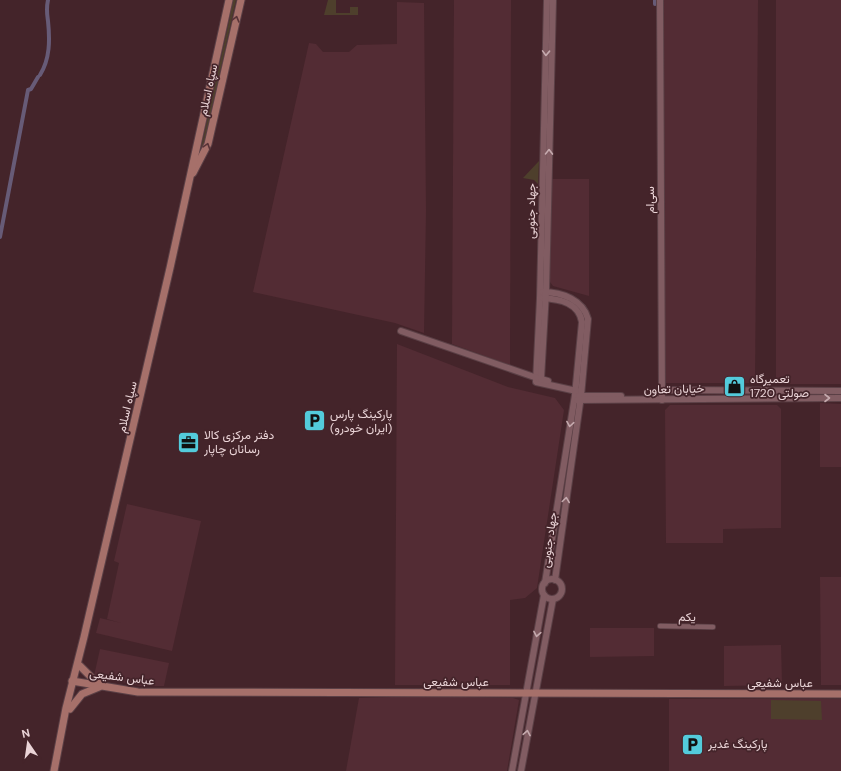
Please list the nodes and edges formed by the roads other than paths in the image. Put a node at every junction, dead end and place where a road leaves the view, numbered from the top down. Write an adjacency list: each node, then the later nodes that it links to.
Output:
1 (229, 0): 6 (main road, سپاه اسلام)
2 (241, 0): 6 (main road, سپاه اسلام, one-way to 2)
3 (547, 0): 7 (street, جهاد جنوبی, one-way to 7)
4 (553, 0): 7 (street, جهاد جنوبی, one-way to 4)
5 (660, 0): 10 (street, سی‌ام)
6 (189, 180): 21 (main road, سپاه اسلام)
7 (543, 295): 9 (street, جهاد جنوبی); 12 (street, جهاد جنوبی)
8 (401, 331): 9 (street)
9 (539, 378): 12 (street)
10 (662, 390): 11 (street, خیابان تعاون); 12 (street, خیابان تعاون); 14 (street, سی‌ام)
11 (841, 391)
12 (578, 394): 14 (street, خیابان تعاون); 15 (street, جهاد جنوبی, one-way to 12); 16 (street, جهاد جنوبی, one-way to 16)
13 (841, 398): 14 (street, خیابان تعاون, one-way to 13)
14 (662, 400)
15 (554, 580): 16 (street); 18 (street)
16 (545, 583): 17 (street)
17 (544, 595): 18 (street); 26 (street, one-way to 26)
18 (553, 599): 26 (street)
19 (660, 626): 20 (street, یکم)
20 (713, 627)
21 (84, 637): 22 (main road, سپاه اسلام); 23 (main road, سپاه اسلام)
22 (80, 666): 23 (main road, سپاه اسلام); 24 (main road)
23 (75, 679): 24 (main road, عباس شفیعی); 28 (main road, سپاه اسلام); 29 (main road, سپاه اسلام)
24 (102, 685): 26 (main road, عباس شفیعی); 28 (main road)
25 (841, 690): 26 (main road, عباس شفیعی)
26 (531, 691): 27 (main road, عباس شفیعی); 31 (street); 32 (street, one-way to 26)
27 (841, 694)
28 (70, 709): 29 (main road, سپاه اسلام)
29 (64, 723): 30 (main road, سپاه اسلام)
30 (54, 771)
31 (512, 771)
32 (520, 771)

